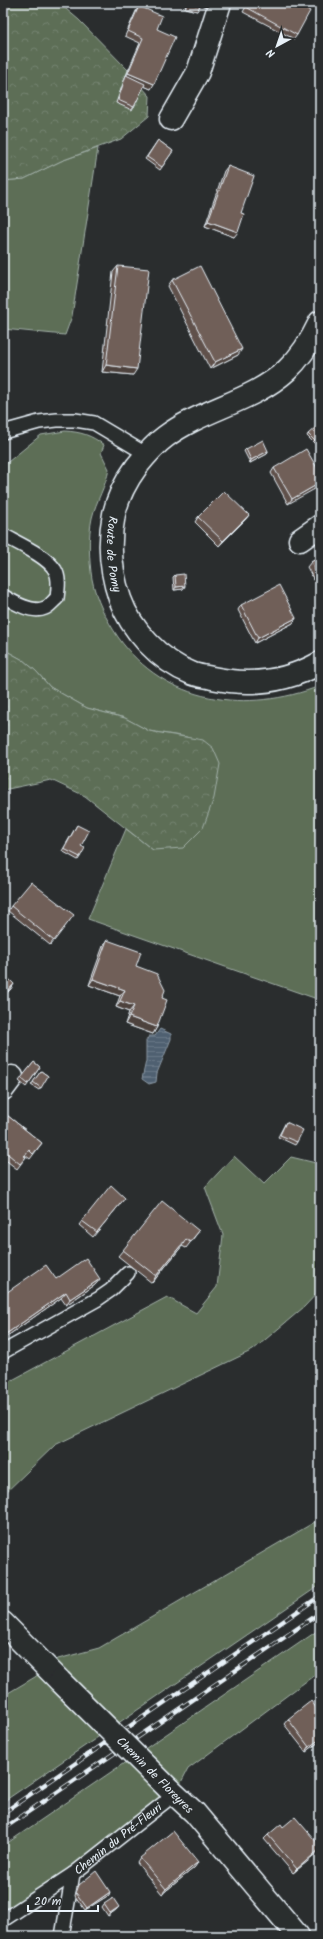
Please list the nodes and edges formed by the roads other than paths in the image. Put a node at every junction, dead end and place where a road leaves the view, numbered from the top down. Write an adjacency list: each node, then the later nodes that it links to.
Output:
1 (220, 3): 2 (main road)
2 (171, 119)
3 (320, 322): 5 (main road, Route de Pomy)
4 (3, 432): 5 (lane)
5 (146, 454): 10 (main road, Route de Pomy)
6 (320, 526): 8 (main road)
7 (3, 535): 9 (lane)
8 (300, 540)
9 (3, 596)
10 (320, 663)
11 (128, 1273): 12 (lane)
12 (3, 1352)
13 (3, 1623): 14 (main road, Chemin de Floreyres, bridge)
14 (172, 1791): 15 (lane, Chemin du Pré-Fleuri); 18 (main road, Chemin de Floreyres)
15 (73, 1874): 16 (lane); 17 (lane, Chemin du Pré-Fleuri)
16 (3, 1920)
17 (62, 1936)
18 (298, 1936)

